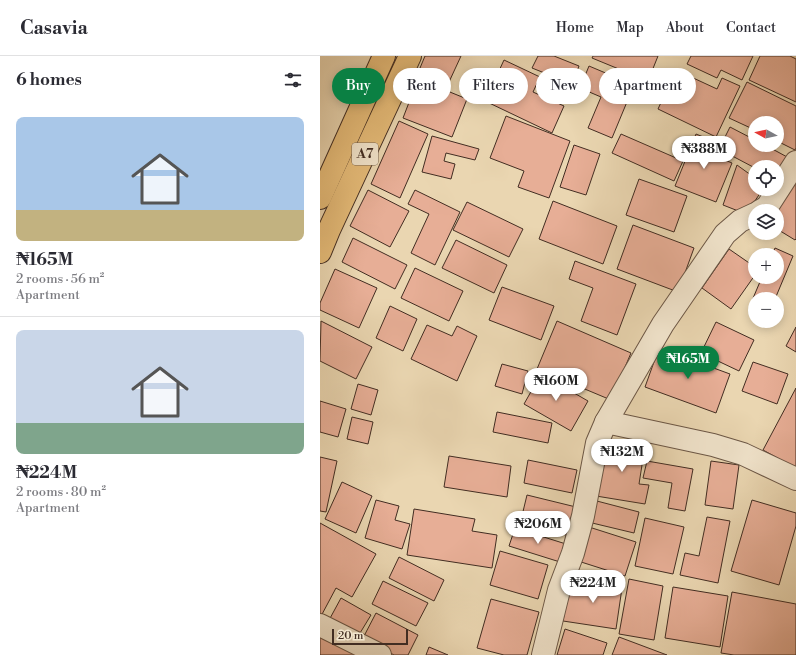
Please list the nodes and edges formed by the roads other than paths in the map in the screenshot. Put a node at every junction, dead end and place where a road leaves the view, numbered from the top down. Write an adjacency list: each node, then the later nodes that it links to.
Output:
1 (384, 56): 4 (highway, A7)
2 (410, 56): 7 (highway, A7)
3 (796, 162): 5 (street)
4 (320, 198)
5 (769, 204)
6 (748, 217): 8 (street)
7 (320, 252)
8 (606, 422): 9 (street); 12 (street)
9 (796, 479)
10 (320, 625): 11 (street)
11 (380, 655)
12 (543, 655)

